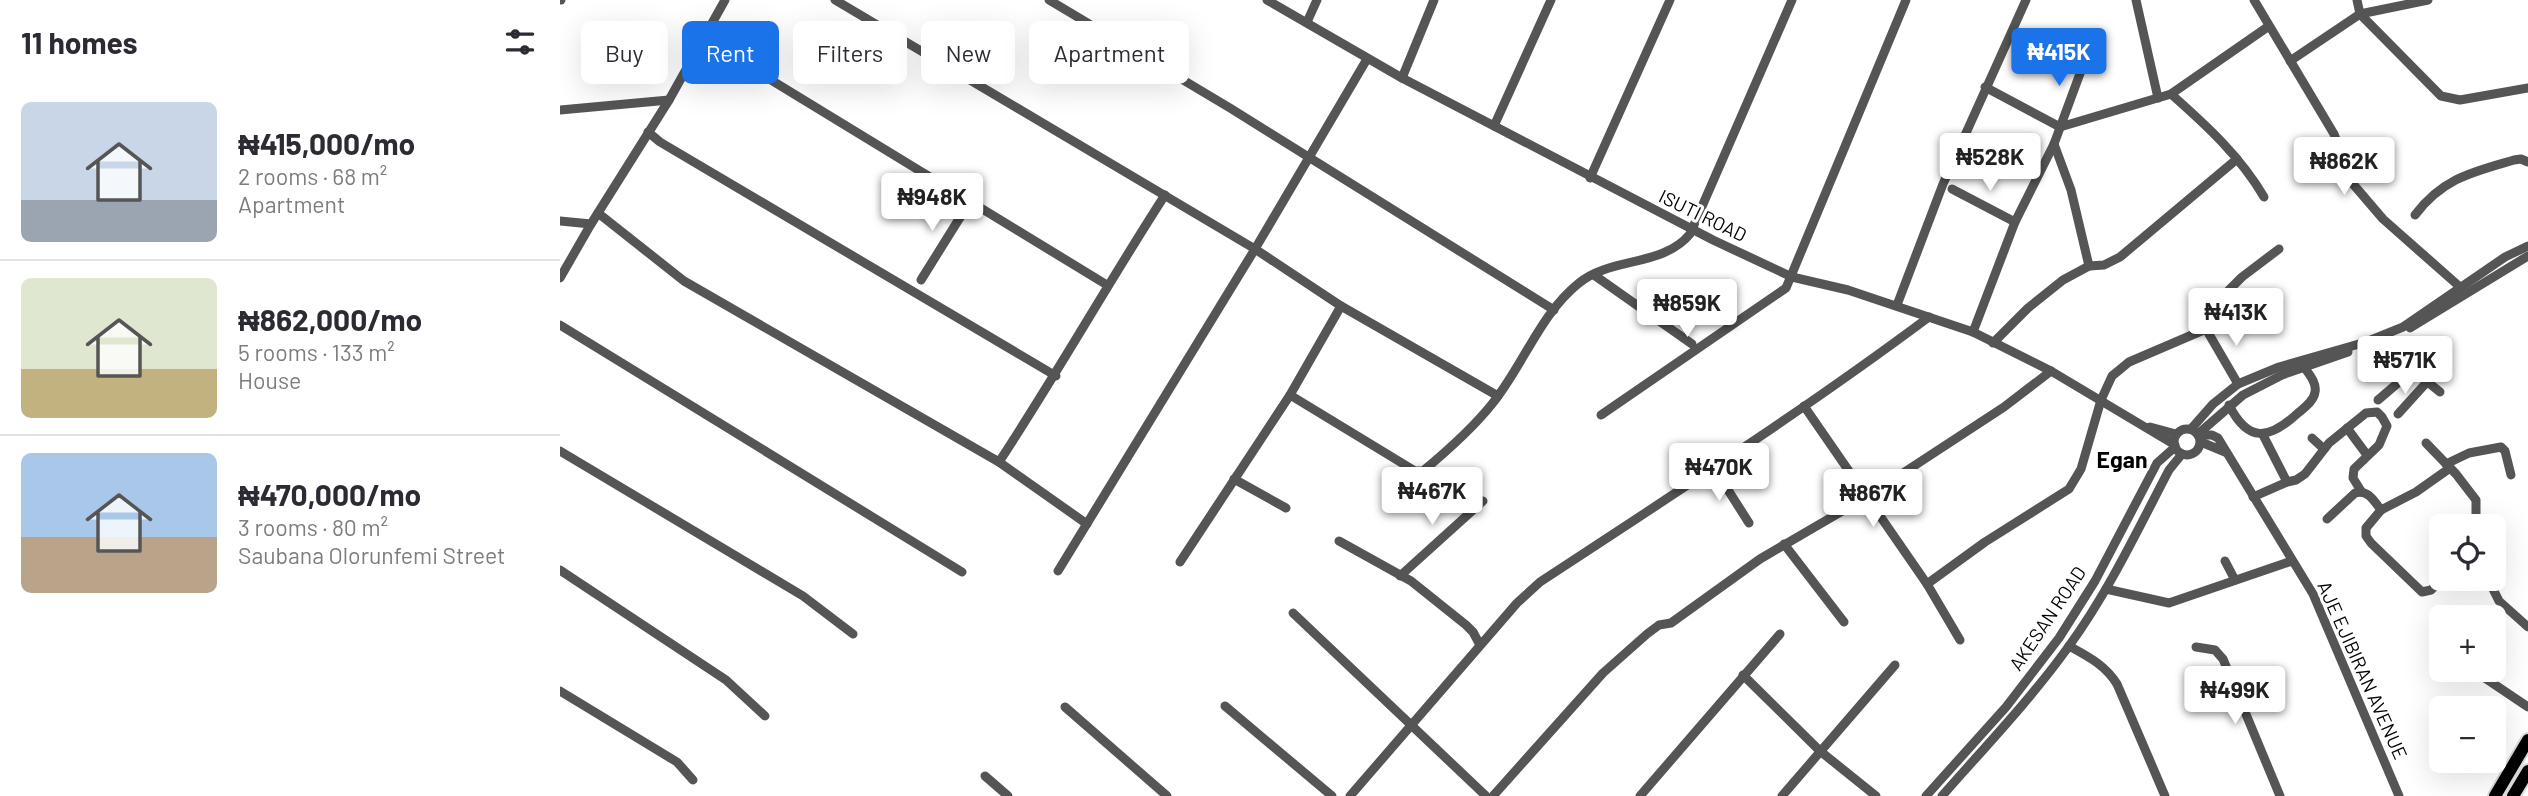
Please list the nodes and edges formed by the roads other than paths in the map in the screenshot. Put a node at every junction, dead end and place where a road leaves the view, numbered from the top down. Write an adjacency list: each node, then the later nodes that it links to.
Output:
1 (725, 0): 17 (street)
2 (835, 0): 41 (street)
3 (1049, 0): 36 (street)
4 (1267, 0): 18 (street, ISUTI ROAD)
5 (1317, 0): 18 (street)
6 (1434, 0): 24 (street)
7 (1551, 0): 32 (street)
8 (1670, 0): 39 (street)
9 (1792, 0): 49 (street)
10 (1906, 0): 57 (street)
11 (2026, 0): 26 (street)
12 (2136, 0): 29 (street)
13 (2254, 0): 19 (street)
14 (2357, 0): 16 (street)
15 (2427, 0): 16 (street)
16 (2360, 14): 22 (street); 27 (street)
17 (712, 21)
18 (1307, 22): 20 (street, ISUTI ROAD)
19 (2269, 26): 22 (street); 28 (street)
20 (1367, 59): 24 (street, ISUTI ROAD); 36 (street)
21 (2085, 60): 33 (street)
22 (2290, 61): 60 (street)
23 (682, 76): 30 (street)
24 (1402, 78): 32 (street, ISUTI ROAD)
25 (776, 84): 43 (street)
26 (1985, 87): 33 (street); 61 (street)
27 (2528, 88)
28 (2171, 94): 29 (street); 37 (street)
29 (2158, 98): 33 (street)
30 (669, 100): 31 (street); 34 (street)
31 (560, 110)
32 (1494, 127): 39 (street, ISUTI ROAD)
33 (2060, 127): 35 (street)
34 (648, 132): 44 (street); 74 (street)
35 (2054, 145): 47 (street); 54 (street)
36 (1308, 157): 51 (street); 63 (street)
37 (2236, 159): 42 (street); 54 (street)
38 (2528, 162): 45 (street)
39 (1590, 178): 49 (street, ISUTI ROAD)
40 (1952, 189): 47 (street)
41 (1165, 195): 51 (street); 59 (street)
42 (2264, 197)
43 (969, 203): 58 (street); 59 (street)
44 (598, 213): 48 (street); 99 (street)
45 (2415, 215)
46 (560, 221): 48 (street)
47 (2014, 222): 67 (street)
48 (591, 224): 56 (street)
49 (1692, 230): 55 (street); 57 (street, ISUTI ROAD)
50 (2528, 246): 53 (street)
51 (1255, 249): 62 (street); 116 (street)
52 (2279, 249): 66 (street)
53 (2523, 255): 60 (street); 68 (street)
54 (2089, 267): 69 (street)
55 (1594, 275): 63 (street); 70 (street)
56 (560, 278)
57 (1792, 278): 61 (street, ISUTI ROAD); 86 (street)
58 (921, 280)
59 (1107, 285): 74 (street)
60 (2459, 287): 76 (street)
61 (1897, 305): 64 (street, ISUTI ROAD)
62 (1341, 306): 78 (street); 79 (street)
63 (1555, 310): 79 (street)
64 (1929, 317): 67 (street, ISUTI ROAD); 83 (street)
65 (560, 325): 124 (street)
66 (2206, 329): 76 (street); 80 (street)
67 (1973, 332): 69 (street, ISUTI ROAD)
68 (2380, 342): 71 (street); 72 (street)
69 (1993, 343): 73 (street, ISUTI ROAD)
70 (1692, 344)
71 (2304, 367): 82 (street); 92 (street)
72 (2413, 370): 75 (street); 81 (street)
73 (2050, 371): 80 (street, ISUTI ROAD); 108 (street)
74 (1056, 376): 99 (street)
75 (2427, 382): 77 (street); 85 (street)
76 (2238, 384): 84 (street)
77 (2440, 392)
78 (1290, 395): 79 (street); 105 (street)
79 (1498, 396)
80 (2101, 400): 88 (street, ISUTI ROAD); 127 (street)
81 (2378, 400)
82 (2229, 405): 87 (street); 92 (street)
83 (1804, 406): 102 (street); 108 (street)
84 (2203, 414): 87 (street); 91 (street)
85 (2398, 414)
86 (1601, 415)
87 (2212, 421): 91 (street)
88 (2138, 423): 90 (street); 95 (street)
89 (2347, 428): 96 (street); 98 (street); 98 (street)
90 (2176, 434): 91 (street); 95 (street)
91 (2197, 435): 95 (street); 109 (street, AJE EJIBIRAN AVENUE)
92 (2263, 435): 106 (street)
93 (2312, 438): 96 (street)
94 (2426, 443): 101 (street)
95 (2177, 449): 100 (street, AKESAN ROAD); 103 (street, AKESAN ROAD)
96 (2324, 449): 106 (street)
97 (560, 451): 134 (street)
98 (2367, 456): 107 (street)
99 (999, 462): 116 (street)
100 (2157, 463): 103 (street); 163 (street, AKESAN ROAD)
101 (2448, 466): 104 (street); 112 (street); 113 (street)
102 (1714, 468): 115 (street); 137 (street)
103 (2169, 470): 128 (street, AKESAN ROAD)
104 (2511, 475)
105 (1234, 479): 111 (street); 121 (street)
106 (2287, 482): 109 (street)
107 (2361, 491): 112 (street); 114 (street)
108 (1868, 496): 118 (street); 127 (street)
109 (2253, 497): 120 (street, AJE EJIBIRAN AVENUE)
110 (1483, 501): 125 (street)
111 (1286, 508)
112 (2381, 510): 129 (street)
113 (2476, 514)
114 (2326, 519)
115 (1749, 523)
116 (1087, 524): 123 (street)
117 (1339, 541): 125 (street)
118 (1784, 544): 132 (street); 159 (street)
119 (2225, 561): 126 (street)
120 (2292, 561): 126 (street); 167 (street, AJE EJIBIRAN AVENUE)
121 (1180, 562)
122 (560, 570): 147 (street)
123 (1058, 571)
124 (962, 572)
125 (1400, 576): 137 (street)
126 (2235, 580): 128 (street)
127 (1927, 584): 136 (street)
128 (2106, 589): 138 (street, AKESAN ROAD)
129 (2429, 590)
130 (2494, 591): 133 (street)
131 (1293, 613): 148 (street)
132 (1843, 622)
133 (2528, 627)
134 (853, 634)
135 (1780, 634): 141 (street)
136 (1959, 640)
137 (1480, 645): 148 (street)
138 (2069, 646): 164 (street, AKESAN ROAD); 165 (street)
139 (2196, 647): 166 (street)
140 (1895, 665): 150 (street)
141 (1743, 675): 150 (street); 160 (street)
142 (2491, 682): 146 (street)
143 (560, 691): 153 (street)
144 (1225, 706): 156 (street)
145 (1065, 707): 155 (street)
146 (2528, 707)
147 (765, 716)
148 (1411, 724): 157 (street); 158 (street)
149 (2528, 740): 168 (main road)
150 (1820, 751): 161 (street); 162 (street)
151 (2528, 771): 169 (main road)
152 (985, 776): 154 (street)
153 (693, 780)
154 (1008, 796)
155 (1167, 796)
156 (1332, 796)
157 (1350, 796)
158 (1486, 796)
159 (1493, 796)
160 (1640, 796)
161 (1782, 796)
162 (1876, 796)
163 (1926, 796)
164 (1942, 796)
165 (2165, 796)
166 (2280, 796)
167 (2399, 796)
168 (2495, 796)
169 (2513, 796)

